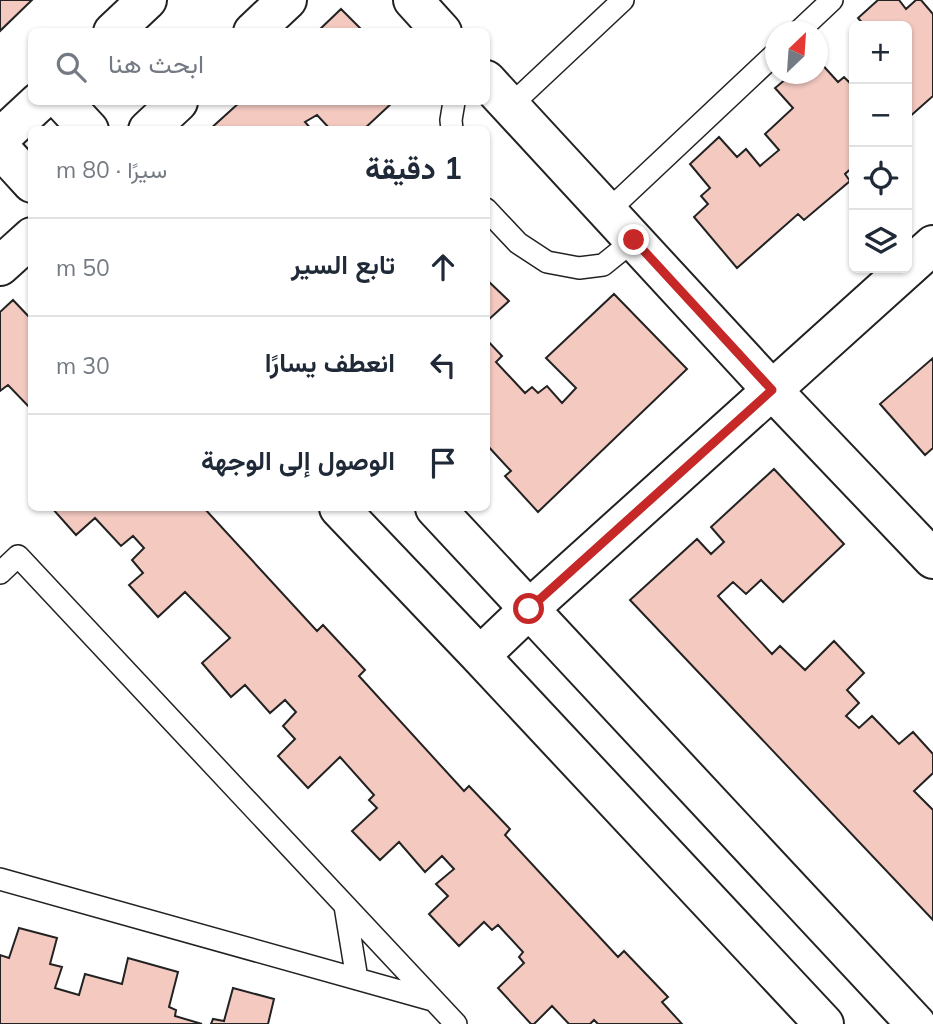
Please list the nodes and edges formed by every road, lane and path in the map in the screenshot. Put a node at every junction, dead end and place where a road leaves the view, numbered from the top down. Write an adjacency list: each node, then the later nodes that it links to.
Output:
1 (147, 0): 7 (street)
2 (287, 0): 8 (street)
3 (413, 0): 9 (street)
4 (623, 0): 11 (lane)
5 (832, 0): 6 (lane)
6 (810, 21)
7 (117, 28)
8 (257, 28)
9 (438, 28)
10 (765, 62): 22 (lane)
11 (498, 93): 22 (street)
12 (36, 105): 19 (street)
13 (66, 105): 16 (street)
14 (175, 105): 17 (street)
15 (454, 105): 18 (lane)
16 (85, 126)
17 (152, 126)
18 (452, 126)
19 (0, 138)
20 (0, 148): 21 (street)
21 (28, 179)
22 (608, 211): 24 (street)
23 (490, 213): 24 (lane)
24 (634, 240): 28 (street)
25 (28, 241): 27 (street)
26 (933, 245): 28 (street)
27 (0, 266)
28 (772, 390): 31 (street); 33 (street)
29 (342, 511): 34 (street)
30 (438, 511): 33 (street)
31 (933, 559)
32 (0, 573): 36 (lane)
33 (529, 609): 34 (street); 41 (street)
34 (480, 656): 40 (street)
35 (0, 879): 37 (lane)
36 (345, 906): 37 (lane); 38 (lane)
37 (358, 979): 38 (lane)
38 (434, 1000): 39 (lane)
39 (456, 1024)
40 (824, 1024)
41 (916, 1024)

